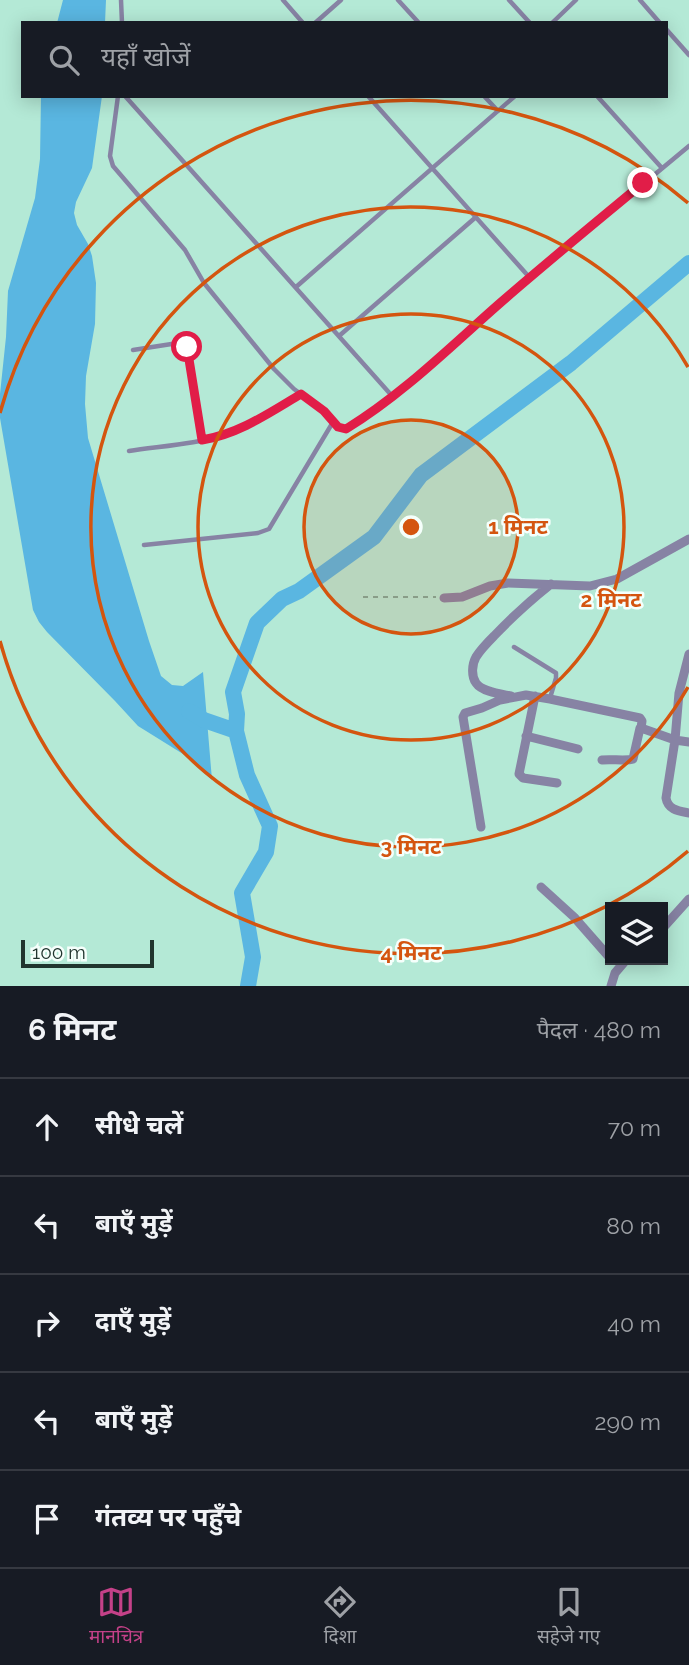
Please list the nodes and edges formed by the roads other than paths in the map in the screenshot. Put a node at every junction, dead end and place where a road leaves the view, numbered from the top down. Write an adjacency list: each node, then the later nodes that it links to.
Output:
1 (121, 0): 8 (lane)
2 (283, 0): 9 (lane)
3 (341, 0): 10 (lane)
4 (398, 0): 11 (lane)
5 (509, 0): 12 (lane)
6 (576, 0): 13 (lane)
7 (640, 0): 14 (lane)
8 (121, 21)
9 (301, 21)
10 (317, 21)
11 (417, 21)
12 (528, 21)
13 (554, 21)
14 (658, 21)
15 (668, 31): 16 (lane)
16 (689, 55)
17 (118, 98): 32 (lane)
18 (127, 98): 29 (lane)
19 (370, 98): 26 (lane)
20 (486, 98): 23 (lane)
21 (512, 98): 23 (lane)
22 (599, 98): 25 (lane)
23 (498, 111): 26 (lane)
24 (689, 146): 25 (lane)
25 (661, 167): 28 (lane)
26 (432, 169): 27 (lane); 29 (lane)
27 (476, 217): 28 (lane); 30 (lane)
28 (530, 278): 33 (lane)
29 (296, 287): 30 (lane)
30 (339, 336): 33 (lane)
31 (133, 349): 35 (lane)
32 (301, 394): 34 (lane); 35 (lane)
33 (393, 397): 34 (lane)
34 (333, 422): 38 (lane)
35 (202, 440): 36 (lane)
36 (129, 451)
37 (689, 539): 39 (street)
38 (144, 545)
39 (551, 584): 40 (street); 44 (street)
40 (444, 597)
41 (514, 647): 45 (lane)
42 (689, 654): 48 (street)
43 (535, 696): 44 (street); 45 (street); 47 (street)
44 (513, 697): 54 (street)
45 (550, 699): 46 (street)
46 (640, 728): 48 (street); 51 (street)
47 (526, 736): 50 (street); 52 (street)
48 (675, 740): 49 (street); 53 (street)
49 (689, 742)
50 (578, 749)
51 (603, 760)
52 (557, 783)
53 (689, 813)
54 (481, 827)
55 (541, 887): 58 (street)
56 (689, 899): 57 (street)
57 (668, 922)
58 (605, 948)
59 (616, 965): 60 (street)
60 (611, 986)

